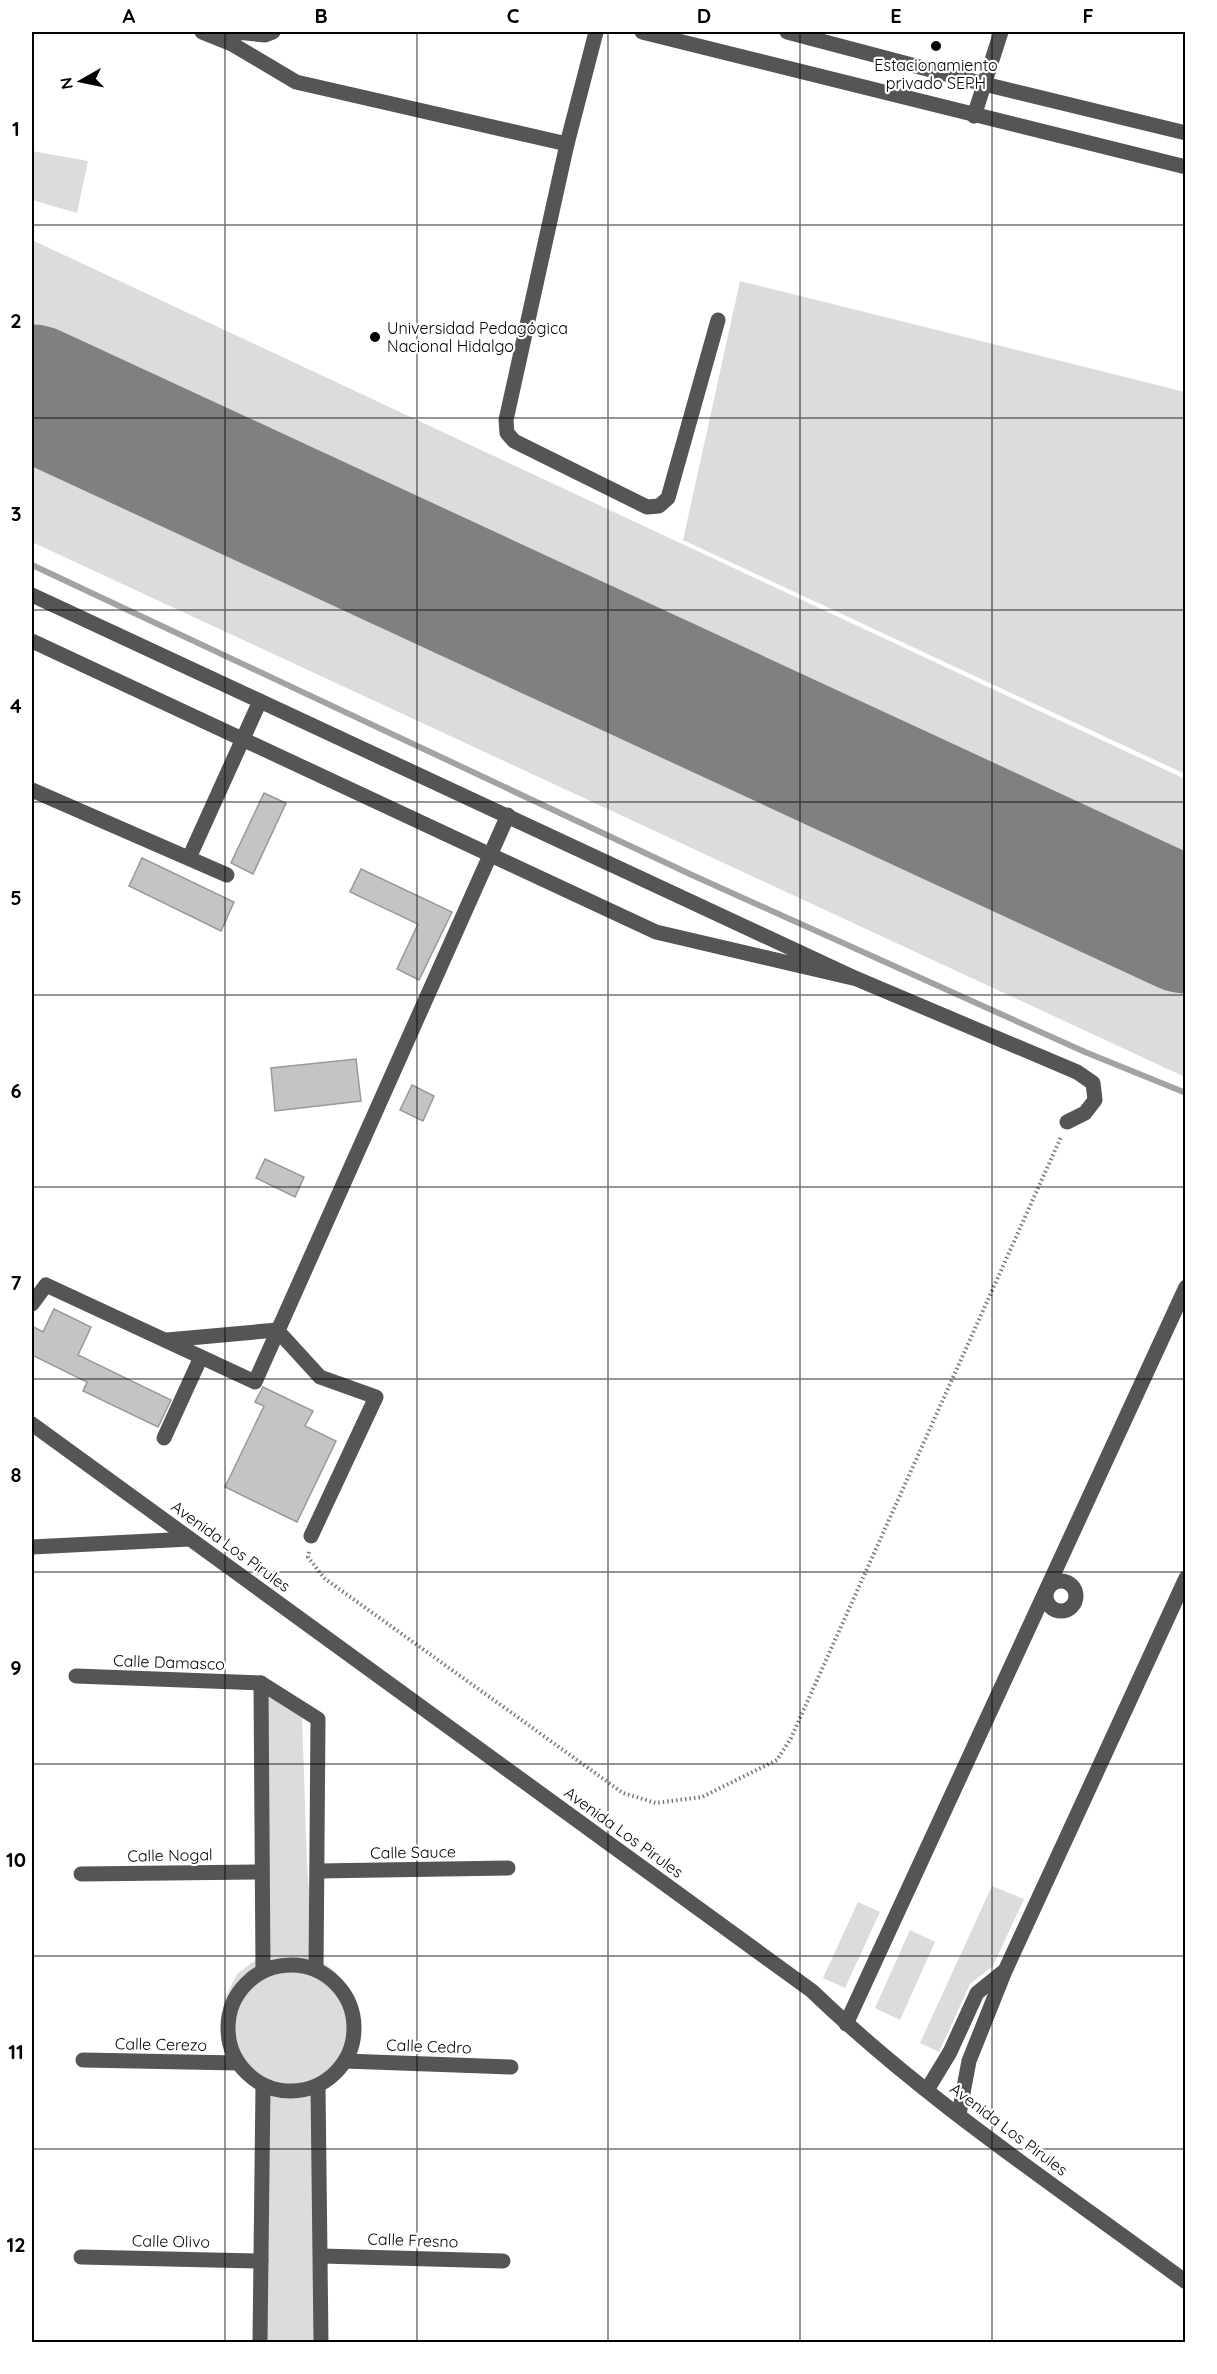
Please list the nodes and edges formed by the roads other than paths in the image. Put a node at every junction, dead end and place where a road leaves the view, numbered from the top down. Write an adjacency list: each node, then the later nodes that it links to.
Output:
1 (202, 32): 7 (street)
2 (273, 32): 7 (street)
3 (596, 32): 11 (street)
4 (642, 32): 9 (street)
5 (787, 32): 8 (street)
6 (1001, 32): 8 (street)
7 (232, 44): 11 (street)
8 (984, 84): 9 (street); 10 (street)
9 (974, 116): 12 (street)
10 (1185, 133)
11 (567, 144): 13 (street)
12 (1185, 166)
13 (718, 320)
14 (32, 595): 16 (street)
15 (32, 641): 17 (street)
16 (260, 701): 17 (street); 19 (street)
17 (243, 740): 20 (street); 21 (street)
18 (32, 790): 21 (street)
19 (508, 815): 20 (street); 23 (street)
20 (489, 854): 23 (street); 27 (street)
21 (189, 858): 22 (street)
22 (227, 875)
23 (857, 979): 24 (street)
24 (1067, 1122)
25 (1185, 1287): 36 (street)
26 (32, 1304): 28 (street)
27 (277, 1330): 28 (street); 29 (street); 32 (street)
28 (164, 1340): 29 (street)
29 (201, 1357): 31 (street)
30 (32, 1424): 33 (street, Avenida Los Pirules)
31 (164, 1438)
32 (310, 1536)
33 (190, 1539): 34 (street); 48 (street, Avenida Los Pirules)
34 (32, 1547)
35 (1185, 1578): 47 (street)
36 (1048, 1590): 37 (street); 37 (street); 38 (street)
37 (1055, 1609): 38 (street)
38 (1035, 1617): 48 (street)
39 (76, 1676): 40 (street, Calle Damasco)
40 (261, 1683): 42 (street); 43 (street)
41 (508, 1868): 42 (street, Calle Sauce)
42 (318, 1871): 46 (street)
43 (260, 1872): 44 (street, Calle Nogal); 45 (street)
44 (81, 1874)
45 (263, 1970): 46 (street); 51 (street)
46 (316, 1970): 50 (street)
47 (1005, 1971): 55 (street); 56 (street)
48 (846, 2024): 55 (street, Avenida Los Pirules)
49 (83, 2060): 51 (street, Calle Cerezo)
50 (345, 2061): 52 (street, Calle Cedro); 54 (street)
51 (238, 2063): 53 (street)
52 (511, 2067)
53 (263, 2085): 54 (street); 59 (street)
54 (318, 2086): 57 (street)
55 (927, 2090): 56 (street, Avenida Los Pirules)
56 (958, 2114): 61 (street, Avenida Los Pirules)
57 (322, 2256): 60 (street, Calle Fresno); 63 (street)
58 (81, 2257): 59 (street, Calle Olivo)
59 (261, 2261): 62 (street)
60 (503, 2261)
61 (1185, 2282)
62 (260, 2343)
63 (321, 2343)

